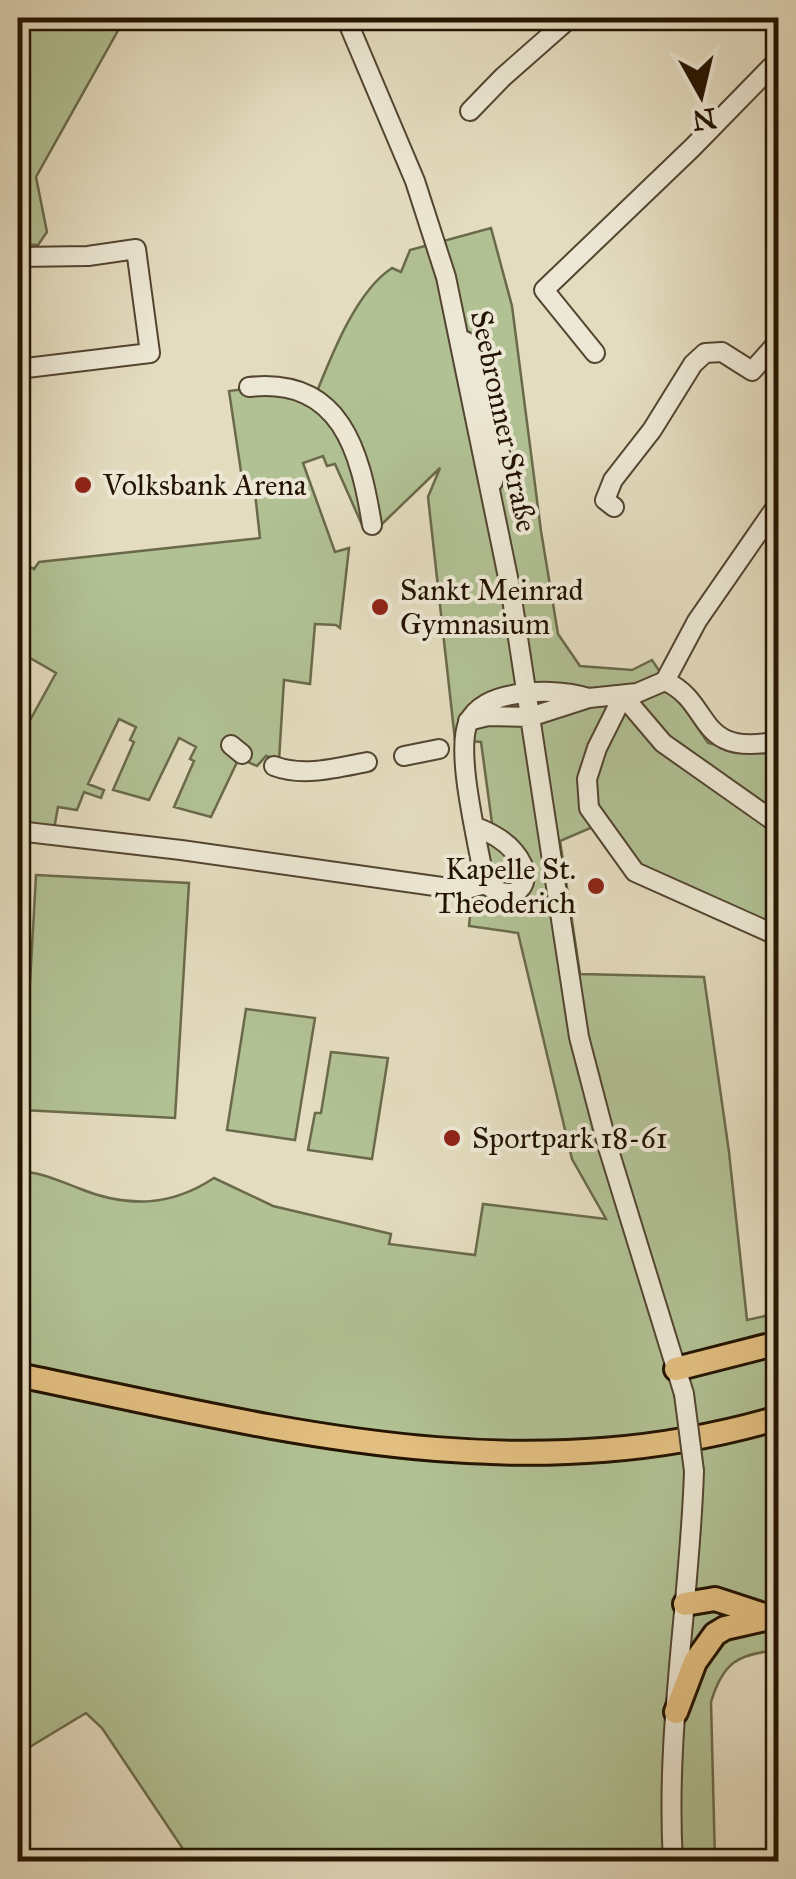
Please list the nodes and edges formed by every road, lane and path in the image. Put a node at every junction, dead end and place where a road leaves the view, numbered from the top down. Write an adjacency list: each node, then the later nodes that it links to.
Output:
1 (346, 18): 14 (street, Seebronner Straße)
2 (570, 18): 4 (street)
3 (778, 60): 7 (street)
4 (470, 112)
5 (18, 256): 8 (street)
6 (778, 342): 11 (street)
7 (594, 353)
8 (18, 369)
9 (249, 388): 12 (street)
10 (778, 504): 13 (street)
11 (614, 507)
12 (372, 525)
13 (665, 681): 15 (street); 19 (street)
14 (527, 692): 16 (street); 17 (street, Seebronner Straße); 18 (street)
15 (623, 696): 16 (street); 24 (street); 28 (street)
16 (589, 698): 17 (street)
17 (530, 717): 18 (street); 30 (street, Seebronner Straße)
18 (468, 721): 25 (street)
19 (778, 741)
20 (439, 749): 21 (street)
21 (404, 756)
22 (366, 762): 23 (street)
23 (274, 766)
24 (778, 824)
25 (476, 827): 27 (street); 27 (street)
26 (18, 830): 27 (street)
27 (484, 884)
28 (778, 936)
29 (778, 1343): 30 (main road)
30 (676, 1369): 33 (street, Seebronner Straße, bridge)
31 (18, 1375): 32 (main road)
32 (778, 1418)
33 (685, 1604): 34 (main road); 35 (street, Seebronner Straße)
34 (766, 1619): 35 (main road)
35 (676, 1712): 36 (street, Seebronner Straße)
36 (673, 1862)

